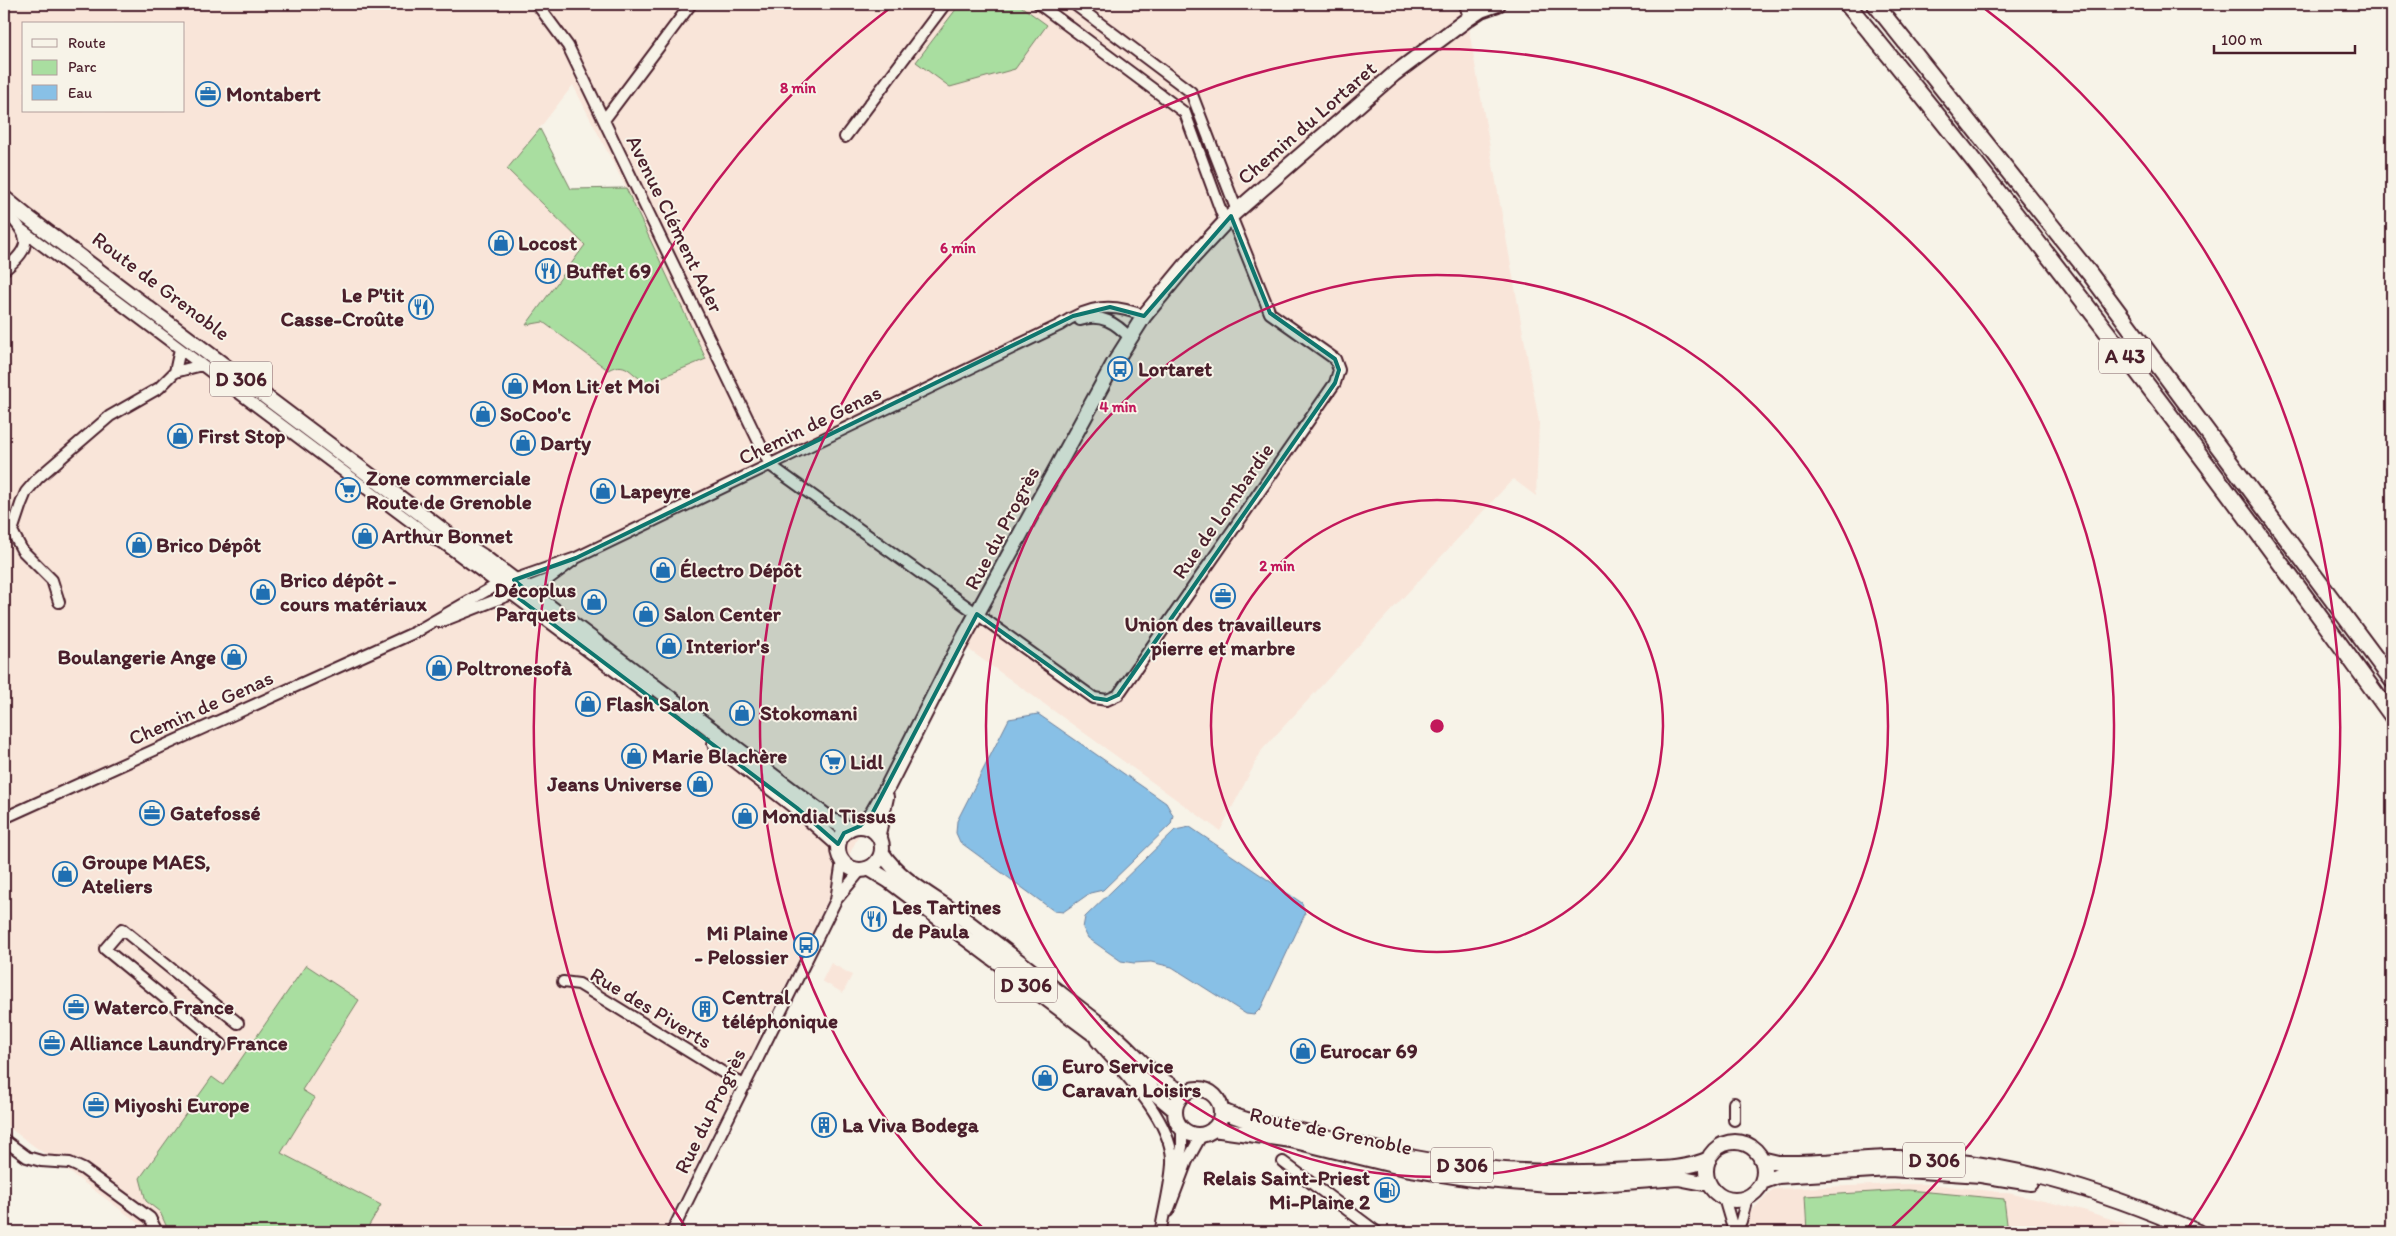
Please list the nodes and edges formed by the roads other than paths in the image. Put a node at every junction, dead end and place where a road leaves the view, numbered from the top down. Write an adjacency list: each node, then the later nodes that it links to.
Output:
1 (537, 4): 11 (street, Avenue Clément Ader)
2 (691, 4): 11 (street)
3 (944, 4): 12 (street)
4 (1039, 4): 15 (street)
5 (1074, 4): 15 (street)
6 (1465, 4): 10 (street)
7 (1498, 4): 10 (main road, Chemin du Lortaret)
8 (1846, 4): 34 (highway, A 43)
9 (1875, 4): 33 (highway, A 43)
10 (1469, 18): 15 (main road, Chemin du Lortaret)
11 (604, 120): 25 (street, Avenue Clément Ader)
12 (845, 137)
13 (4, 198): 28 (main road, Route de Grenoble / D 306)
14 (4, 209): 16 (street, Route de Grenoble); 26 (main road, Route de Grenoble / D 306)
15 (1231, 216): 18 (main road, Chemin du Lortaret); 31 (street, Rue de Lombardie)
16 (22, 230): 17 (street); 22 (street, Route de Grenoble)
17 (4, 270)
18 (1162, 294): 19 (main road, Rue du Progrès)
19 (1144, 316): 20 (street, Chemin de Genas); 21 (main road, Rue du Progrès)
20 (1060, 325): 21 (street, Chemin de Genas); 25 (street, Chemin de Genas)
21 (1130, 338): 31 (main road, Rue du Progrès)
22 (180, 349): 23 (street, Route de Grenoble); 24 (street)
23 (202, 365): 24 (street); 26 (street, Route de Grenoble)
24 (175, 372): 30 (street)
25 (770, 465): 27 (street, Chemin de Genas); 31 (street, Rue de Lombardie)
26 (445, 543): 28 (main road, Route de Grenoble / D 306)
27 (576, 558): 28 (street, Chemin de Genas); 29 (street, Chemin de Genas)
28 (507, 582): 29 (main road, Route de Grenoble / D 306); 32 (street, Chemin de Genas)
29 (519, 592): 32 (street, Chemin de Genas); 37 (main road, Route de Grenoble / D 306); 39 (main road, Route de Grenoble / D 306)
30 (59, 602)
31 (978, 614): 35 (main road, Rue du Progrès)
32 (415, 632): 36 (street, Chemin de Genas)
33 (2392, 680)
34 (2392, 716)
35 (888, 786): 37 (main road, Rue du Progrès); 38 (main road, Rue du Progrès)
36 (4, 818)
37 (855, 827): 38 (main road); 39 (main road)
38 (878, 834): 40 (main road)
39 (838, 844): 41 (main road)
40 (882, 853): 42 (main road); 49 (main road, D 306)
41 (842, 861): 42 (main road); 43 (street, Rue du Progrès)
42 (865, 870): 43 (street, Rue du Progrès); 46 (main road, D 306)
43 (836, 900): 48 (street, Rue du Progrès)
44 (562, 982): 48 (street, Rue des Piverts)
45 (238, 1023): 47 (street)
46 (1088, 1032): 51 (main road, D 306); 65 (street)
47 (221, 1044)
48 (745, 1086): 67 (street, Rue du Progrès)
49 (1185, 1093): 51 (main road); 52 (main road)
50 (1734, 1103): 53 (street)
51 (1175, 1110): 54 (main road)
52 (1221, 1110): 55 (main road); 57 (main road, Route de Grenoble / D 306)
53 (1734, 1120)
54 (1182, 1128): 55 (main road); 65 (street)
55 (1207, 1132): 61 (main road, Route de Grenoble / D 306); 65 (street)
56 (4, 1140): 66 (street)
57 (1709, 1159): 58 (main road); 61 (main road)
58 (1761, 1159): 60 (main road); 62 (main road, D 306)
59 (1283, 1162): 68 (street)
60 (1762, 1182): 62 (main road, D 306); 64 (main road)
61 (1709, 1184): 63 (main road)
62 (2103, 1196): 70 (main road, D 306)
63 (1724, 1198): 64 (main road); 69 (street)
64 (1747, 1198): 69 (street)
65 (1161, 1231)
66 (157, 1232)
67 (672, 1232)
68 (1377, 1232)
69 (1735, 1232)
70 (2198, 1232)

